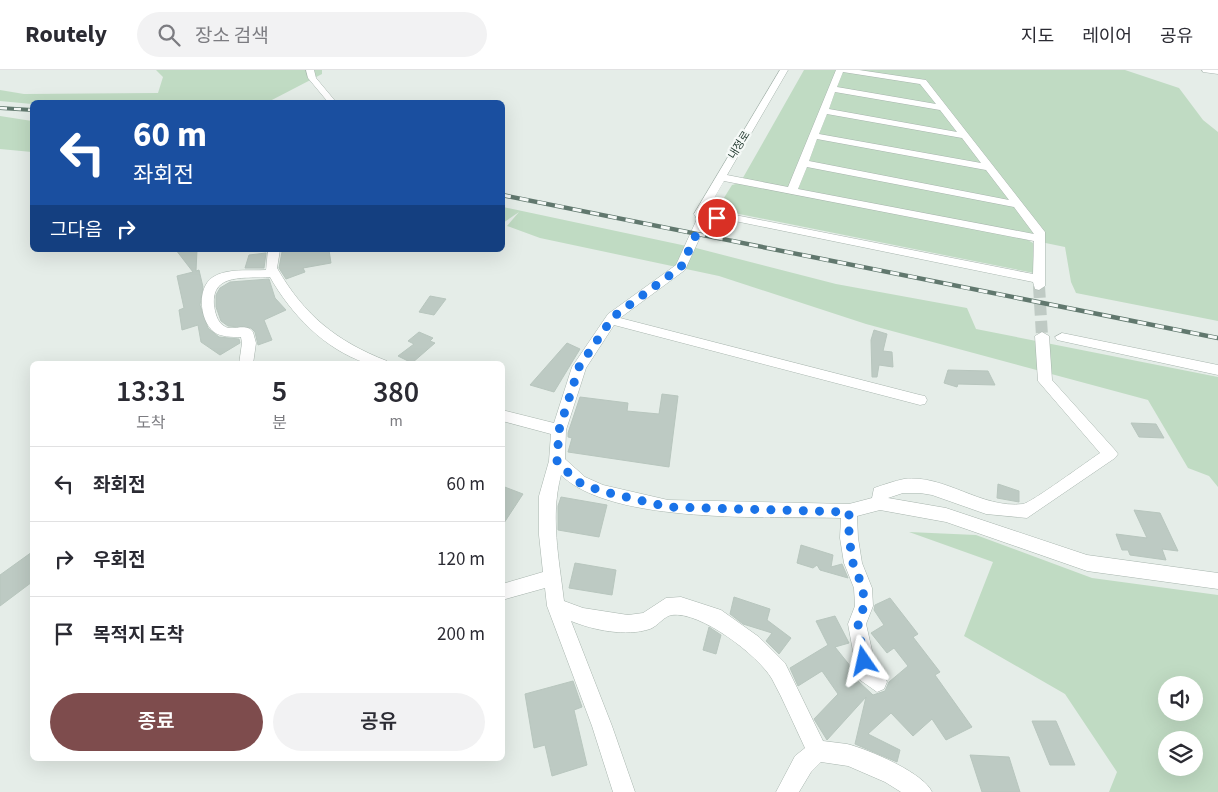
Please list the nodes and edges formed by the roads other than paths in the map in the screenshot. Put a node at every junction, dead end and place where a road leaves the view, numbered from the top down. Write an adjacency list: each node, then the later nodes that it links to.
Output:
1 (310, 70): 7 (street)
2 (784, 70): 14 (street, 내정로)
3 (841, 70): 6 (street); 8 (street)
4 (1206, 70): 5 (street)
5 (1218, 72)
6 (832, 90): 8 (street); 9 (street)
7 (330, 100)
8 (943, 108): 11 (street)
9 (824, 112): 10 (street); 11 (street)
10 (814, 136): 12 (street); 13 (street)
11 (965, 136): 13 (street)
12 (803, 163): 15 (street); 16 (street)
13 (990, 168): 16 (street)
14 (719, 176): 15 (street); 17 (street, 내정로)
15 (792, 191): 18 (street)
16 (1019, 206): 18 (street)
17 (701, 217): 18 (street); 21 (street, 내정로)
18 (1040, 239)
19 (274, 252): 20 (street)
20 (274, 273): 24 (street); 25 (street)
21 (610, 320): 27 (street); 29 (street)
22 (1042, 336): 31 (street)
23 (1062, 336): 26 (street)
24 (246, 361)
25 (373, 361)
26 (1218, 370)
27 (920, 400)
28 (505, 416): 29 (street)
29 (559, 430): 30 (street)
30 (557, 462): 32 (street); 33 (street)
31 (880, 504): 32 (street); 34 (street)
32 (849, 512): 37 (street)
33 (551, 578): 35 (street); 36 (street)
34 (1218, 580)
35 (505, 591)
36 (556, 606): 38 (street); 39 (street)
37 (877, 682)
38 (817, 751): 40 (street); 41 (street)
39 (624, 792)
40 (787, 792)
41 (921, 792)

